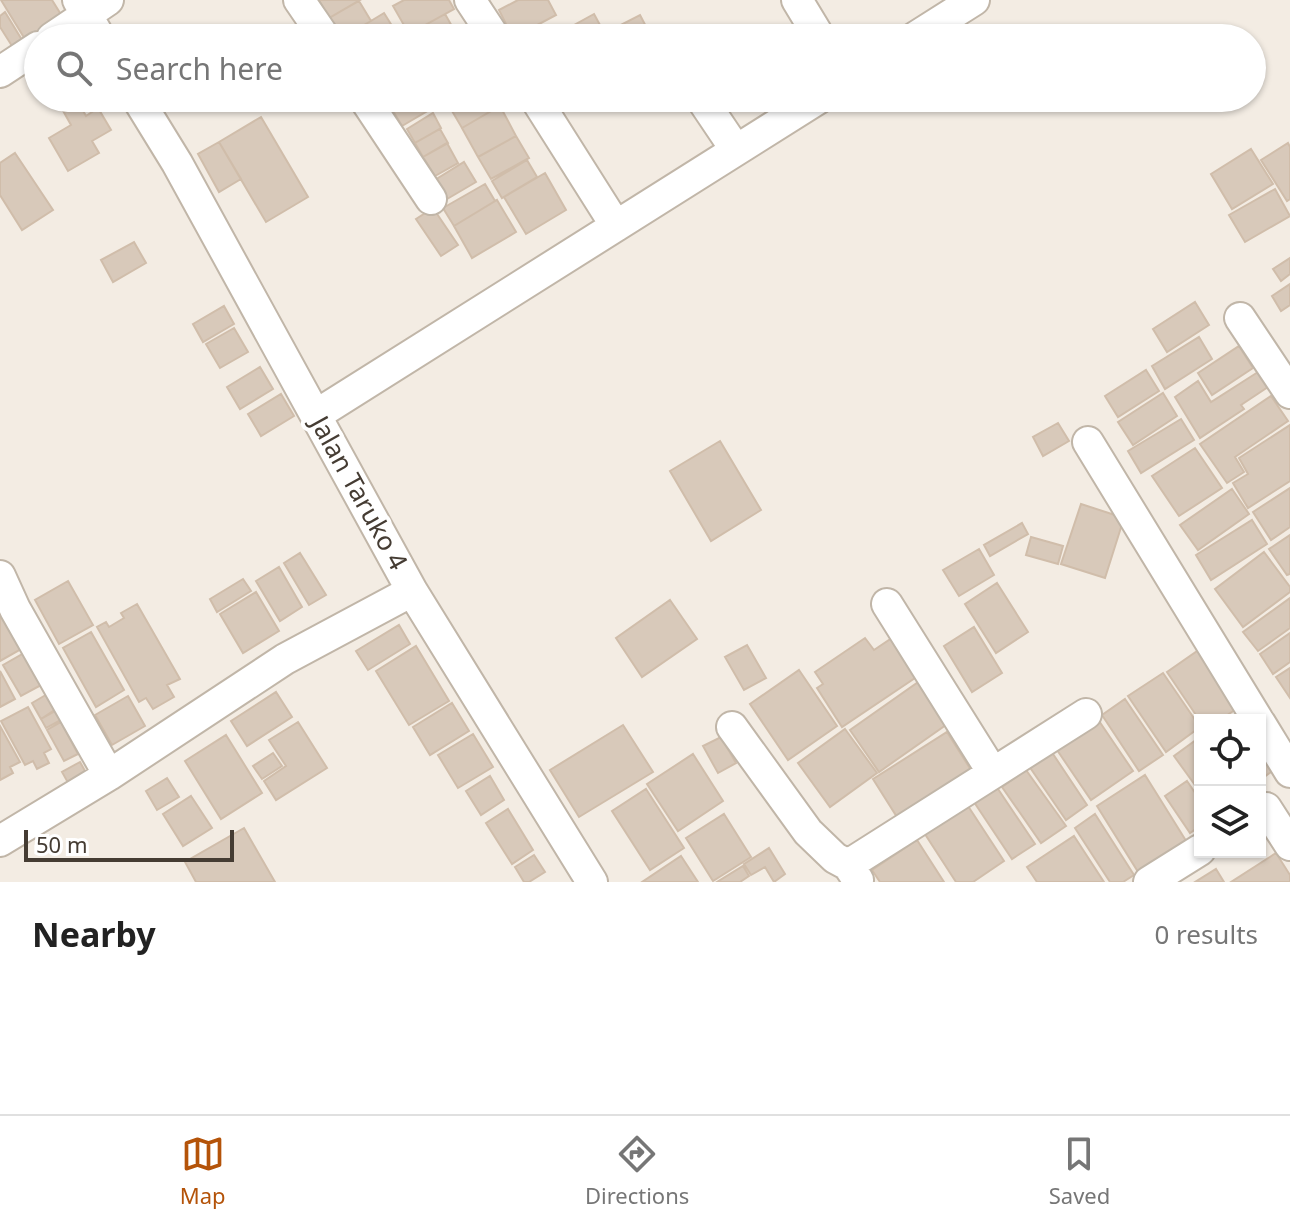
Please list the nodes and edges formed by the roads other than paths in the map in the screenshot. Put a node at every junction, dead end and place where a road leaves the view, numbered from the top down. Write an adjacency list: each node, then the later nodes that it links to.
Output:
1 (299, 0): 7 (street)
2 (470, 0): 8 (street)
3 (797, 0): 9 (street)
4 (963, 3): 10 (street)
5 (93, 13): 6 (street)
6 (75, 24)
7 (315, 24)
8 (486, 24)
9 (812, 24)
10 (934, 24)
11 (24, 56): 12 (street)
12 (0, 72)
13 (146, 112): 23 (street, Jalan Taruko 4)
14 (373, 112): 19 (street)
15 (544, 112): 20 (street)
16 (710, 112): 18 (street)
17 (797, 112): 18 (street)
18 (736, 150): 20 (street)
19 (431, 199)
20 (616, 226): 23 (street)
21 (1240, 318): 22 (street)
22 (1290, 393)
23 (316, 415): 26 (street, Jalan Taruko 4)
24 (1088, 442): 29 (street)
25 (0, 576): 34 (street)
26 (412, 591): 34 (street); 40 (street, Jalan Taruko 4)
27 (887, 604): 33 (street)
28 (1086, 714): 33 (street)
29 (1254, 714)
30 (732, 727): 39 (street)
31 (1266, 733): 32 (street)
32 (1290, 772)
33 (993, 773): 39 (street)
34 (109, 775): 36 (street)
35 (1272, 804): 37 (street)
36 (0, 841)
37 (1290, 845)
38 (1194, 854): 41 (street)
39 (854, 874)
40 (592, 882)
41 (1149, 882)

